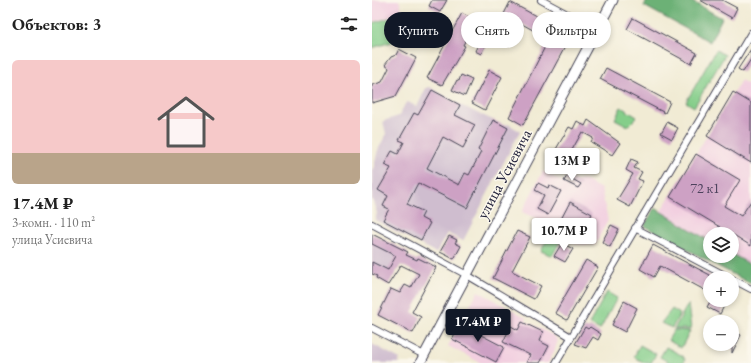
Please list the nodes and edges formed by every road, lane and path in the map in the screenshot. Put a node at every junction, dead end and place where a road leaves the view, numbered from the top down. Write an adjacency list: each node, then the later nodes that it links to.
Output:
1 (541, 0): 3 (street)
2 (613, 0): 4 (street, улица Усиевича)
3 (563, 12)
4 (607, 12)
5 (751, 33): 8 (street)
6 (587, 48): 10 (street, улица Усиевича)
7 (372, 224): 10 (street)
8 (635, 228): 9 (street); 14 (street)
9 (716, 271)
10 (467, 275): 14 (street); 15 (street, улица Усиевича)
11 (739, 283): 12 (street)
12 (751, 289)
13 (372, 328): 15 (street)
14 (571, 337): 16 (street)
15 (422, 359)
16 (556, 363)

